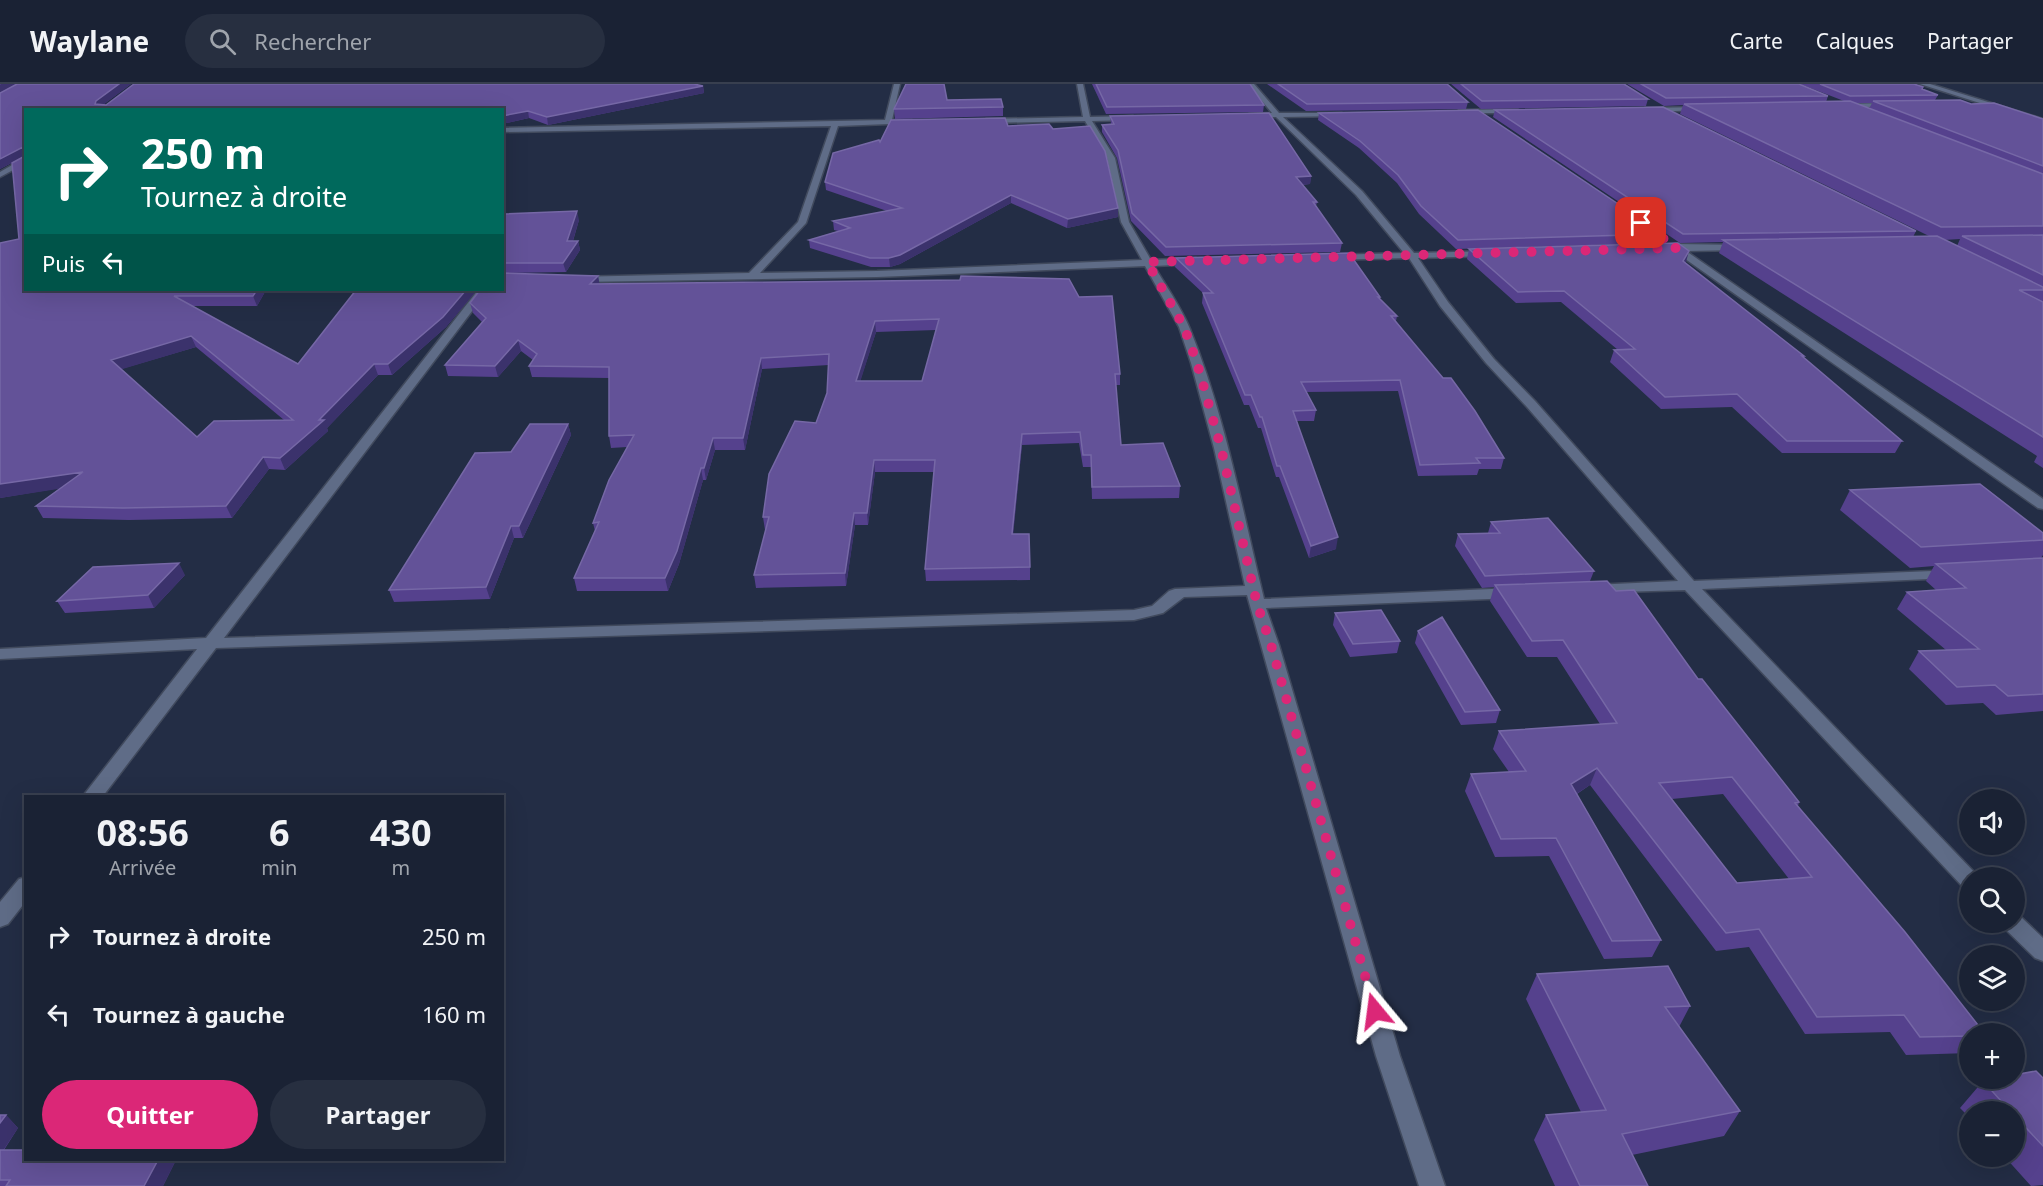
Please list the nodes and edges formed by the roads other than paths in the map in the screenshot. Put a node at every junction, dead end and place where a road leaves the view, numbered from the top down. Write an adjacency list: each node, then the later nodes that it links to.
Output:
1 (897, 84): 28 (street)
2 (1080, 84): 22 (street)
3 (1251, 84): 19 (street)
4 (1923, 84): 10 (street)
5 (1461, 98): 17 (street)
6 (1645, 99): 14 (street)
7 (1835, 104): 11 (street)
8 (1901, 105): 11 (street)
9 (1957, 105): 10 (street)
10 (1990, 105): 26 (street)
11 (1845, 106): 20 (street)
12 (1708, 109): 14 (street)
13 (1639, 110): 14 (street)
14 (1662, 110): 24 (street)
15 (1523, 111): 17 (street)
16 (1453, 112): 17 (street)
17 (1477, 112): 30 (street)
18 (1348, 114): 19 (street)
19 (1277, 115): 21 (street); 39 (street)
20 (1867, 115)
21 (1242, 116)
22 (1088, 118): 23 (street); 25 (street); 42 (street)
23 (1147, 118)
24 (1683, 120)
25 (976, 121)
26 (2043, 121)
27 (921, 122): 28 (street)
28 (888, 123): 29 (street)
29 (835, 124): 31 (street); 43 (street)
30 (1496, 125)
31 (504, 130)
32 (24, 160): 33 (street)
33 (0, 175)
34 (1658, 235): 36 (street)
35 (1748, 247): 36 (street)
36 (1677, 248): 37 (street); 46 (street)
37 (1654, 249)
38 (1504, 253): 39 (street)
39 (1412, 256): 40 (street); 48 (street)
40 (1320, 258)
41 (1204, 261): 42 (street)
42 (1147, 262): 43 (street); 51 (street)
43 (751, 277): 44 (street)
44 (568, 279)
45 (482, 291): 52 (street)
46 (2043, 505)
47 (1972, 572): 48 (street)
48 (1690, 586): 49 (street); 55 (street)
49 (1574, 591)
50 (1527, 592): 51 (street)
51 (1255, 597): 52 (street); 60 (street)
52 (211, 644): 53 (street); 54 (street)
53 (0, 654)
54 (94, 795)
55 (1959, 869)
56 (24, 888): 57 (street)
57 (0, 918)
58 (2023, 933): 59 (street)
59 (2043, 952)
60 (1432, 1186)

